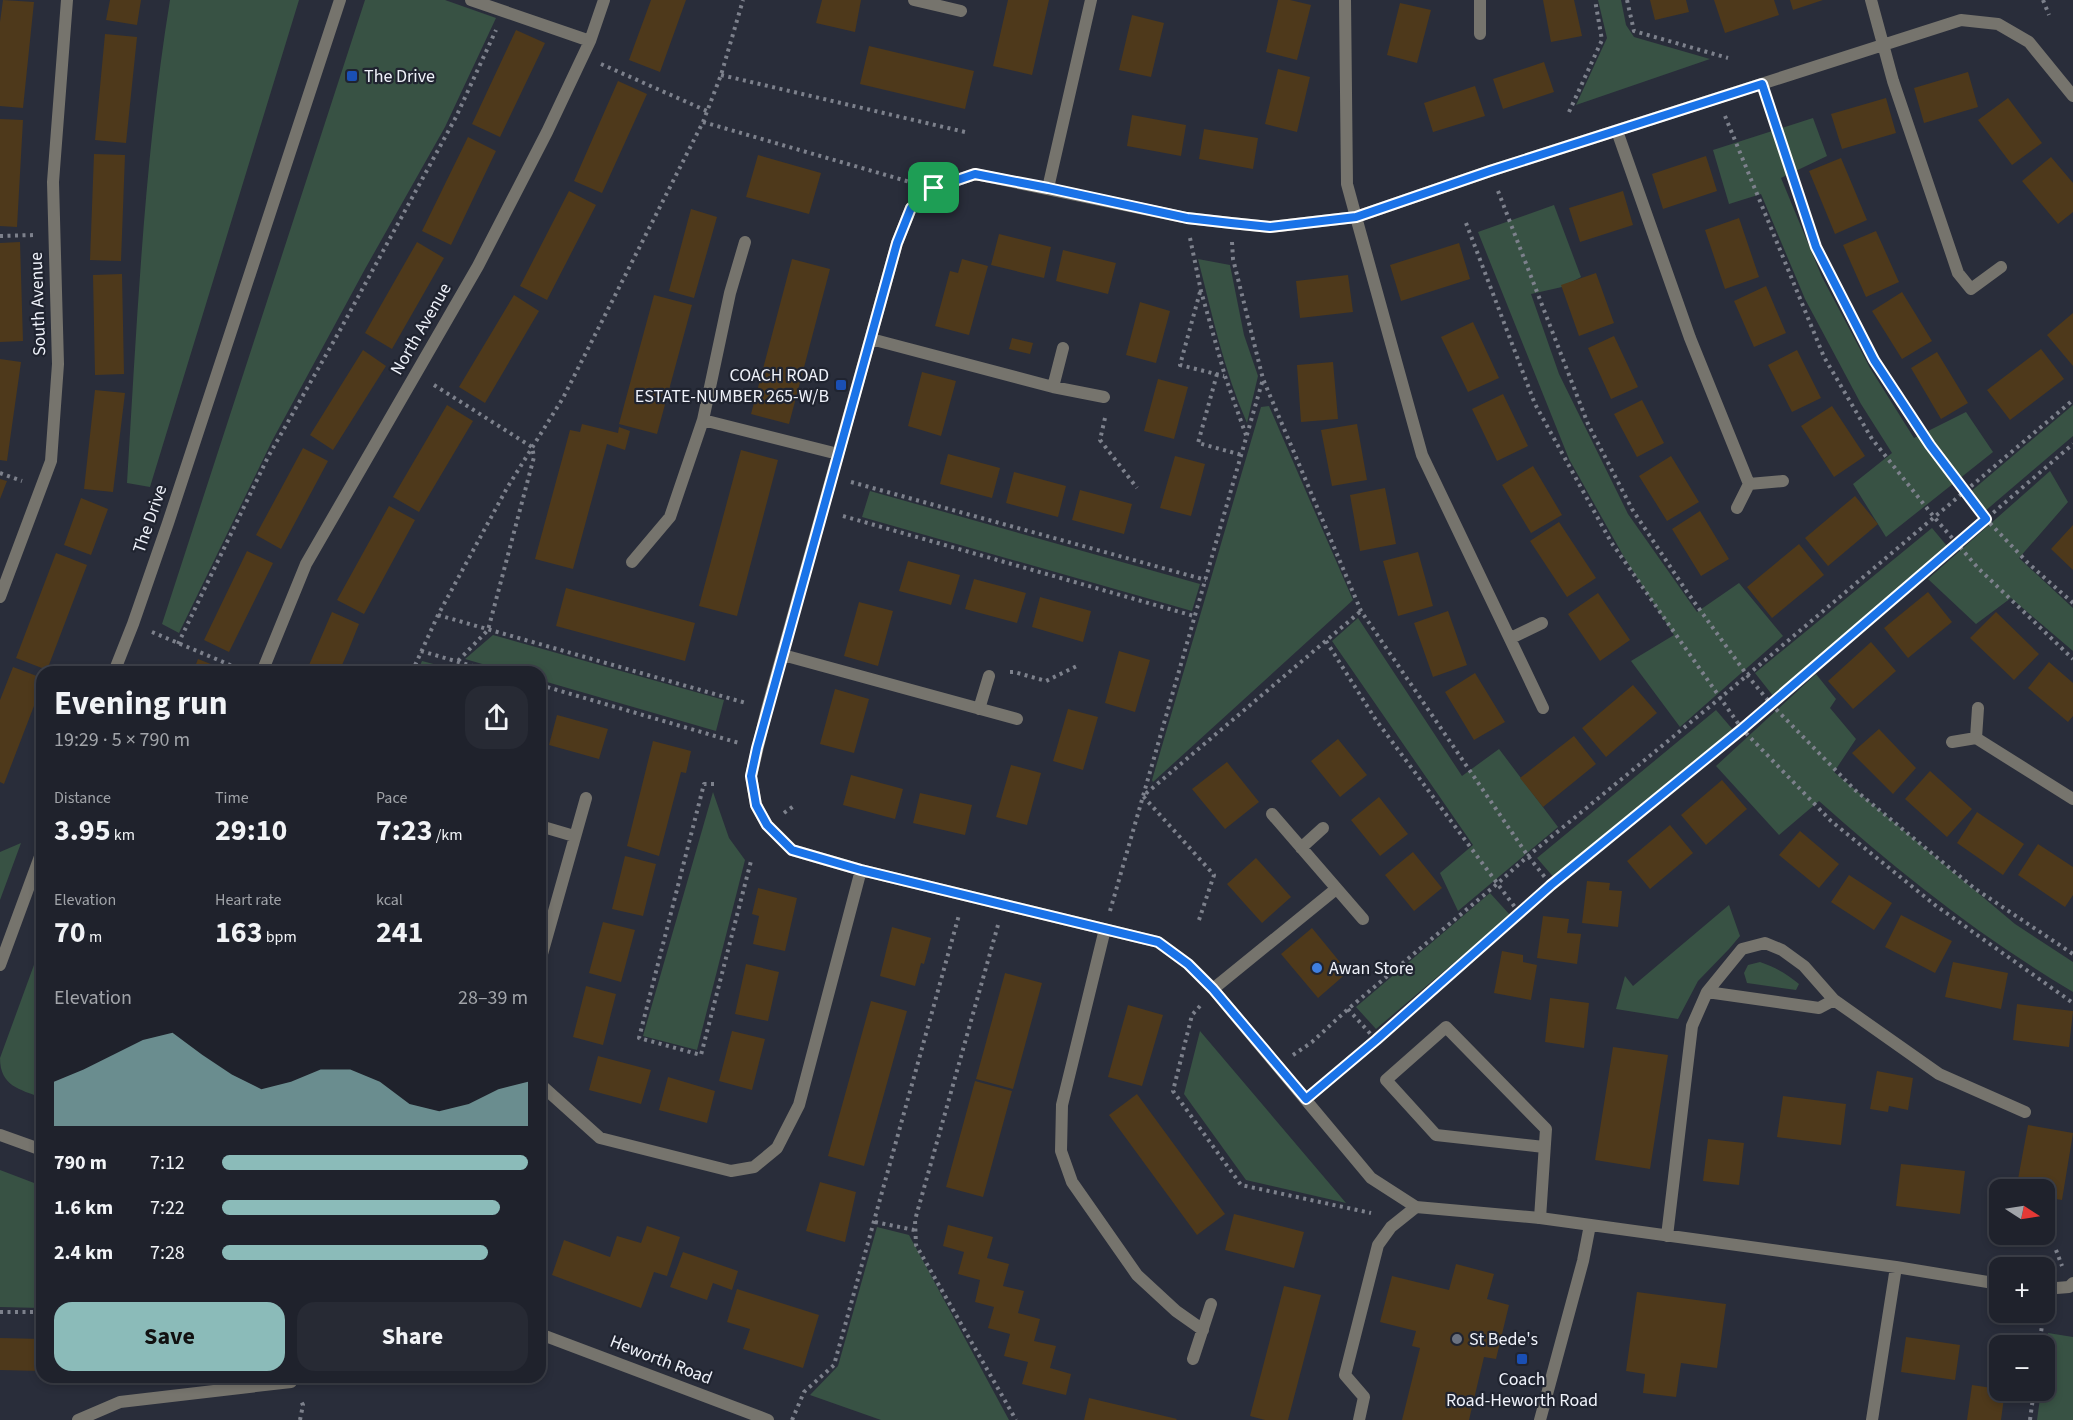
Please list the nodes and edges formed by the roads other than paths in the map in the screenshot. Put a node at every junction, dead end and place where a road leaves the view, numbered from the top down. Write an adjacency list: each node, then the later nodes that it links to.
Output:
1 (67, 0): 31 (street, South Avenue)
2 (340, 0): 35 (street, The Drive)
3 (471, 0): 13 (street)
4 (604, 0): 13 (street, North Avenue)
5 (914, 0): 10 (street)
6 (1091, 0): 17 (street)
7 (1345, 0): 18 (street)
8 (1480, 0): 12 (street)
9 (1871, 0): 14 (street)
10 (933, 2): 11 (street)
11 (961, 11)
12 (1480, 34)
13 (590, 41): 36 (street, North Avenue)
14 (1883, 45): 15 (street); 16 (street); 20 (street)
15 (2073, 96)
16 (1617, 131): 18 (street); 28 (street)
17 (1048, 188): 18 (street); 21 (street)
18 (1356, 217): 33 (street)
19 (745, 242): 25 (street)
20 (2001, 267)
21 (871, 339): 23 (street); 26 (street)
22 (1063, 348): 23 (street)
23 (1053, 387): 24 (street)
24 (1104, 397)
25 (703, 420): 26 (street); 30 (street)
26 (838, 454): 34 (street)
27 (1783, 481): 28 (street)
28 (1749, 484): 29 (street)
29 (1737, 508)
30 (632, 562)
31 (0, 597)
32 (1542, 623): 33 (street)
33 (1510, 638): 38 (street)
34 (783, 656): 40 (street); 52 (street)
35 (116, 666)
36 (264, 666)
37 (989, 676): 40 (street)
38 (1543, 708)
39 (1978, 708): 42 (street)
40 (979, 709): 41 (street)
41 (1017, 719)
42 (1976, 738): 43 (street); 45 (street)
43 (1952, 742)
44 (586, 798): 49 (street)
45 (2073, 799)
46 (1272, 814): 50 (street)
47 (546, 828): 49 (street)
48 (1323, 828): 50 (street)
49 (574, 836): 56 (street)
50 (1301, 848): 53 (street)
51 (36, 867): 57 (street)
52 (861, 870): 55 (street); 61 (street)
53 (1336, 889): 54 (street); 58 (street)
54 (1363, 919)
55 (1105, 929): 58 (street); 75 (street)
56 (546, 939)
57 (0, 965)
58 (1213, 989): 66 (street)
59 (1707, 992): 60 (street); 60 (street); 69 (street)
60 (1834, 1000): 62 (street)
61 (546, 1089)
62 (2025, 1112)
63 (0, 1136): 65 (street)
64 (1544, 1147): 64 (street); 67 (street)
65 (36, 1148)
66 (1416, 1207): 67 (street); 81 (street)
67 (1540, 1218): 68 (street)
68 (1590, 1225): 69 (street); 82 (street)
69 (1667, 1236): 70 (street)
70 (1896, 1267): 71 (street); 83 (street)
71 (1989, 1282)
72 (2072, 1288): 73 (street)
73 (2055, 1289)
74 (1211, 1304): 75 (street)
75 (1203, 1330): 77 (street)
76 (546, 1336): 80 (street, Heworth Road)
77 (1193, 1359)
78 (282, 1383): 79 (street)
79 (78, 1420)
80 (768, 1420)
81 (1359, 1420)
82 (1540, 1420)
83 (1872, 1420)

